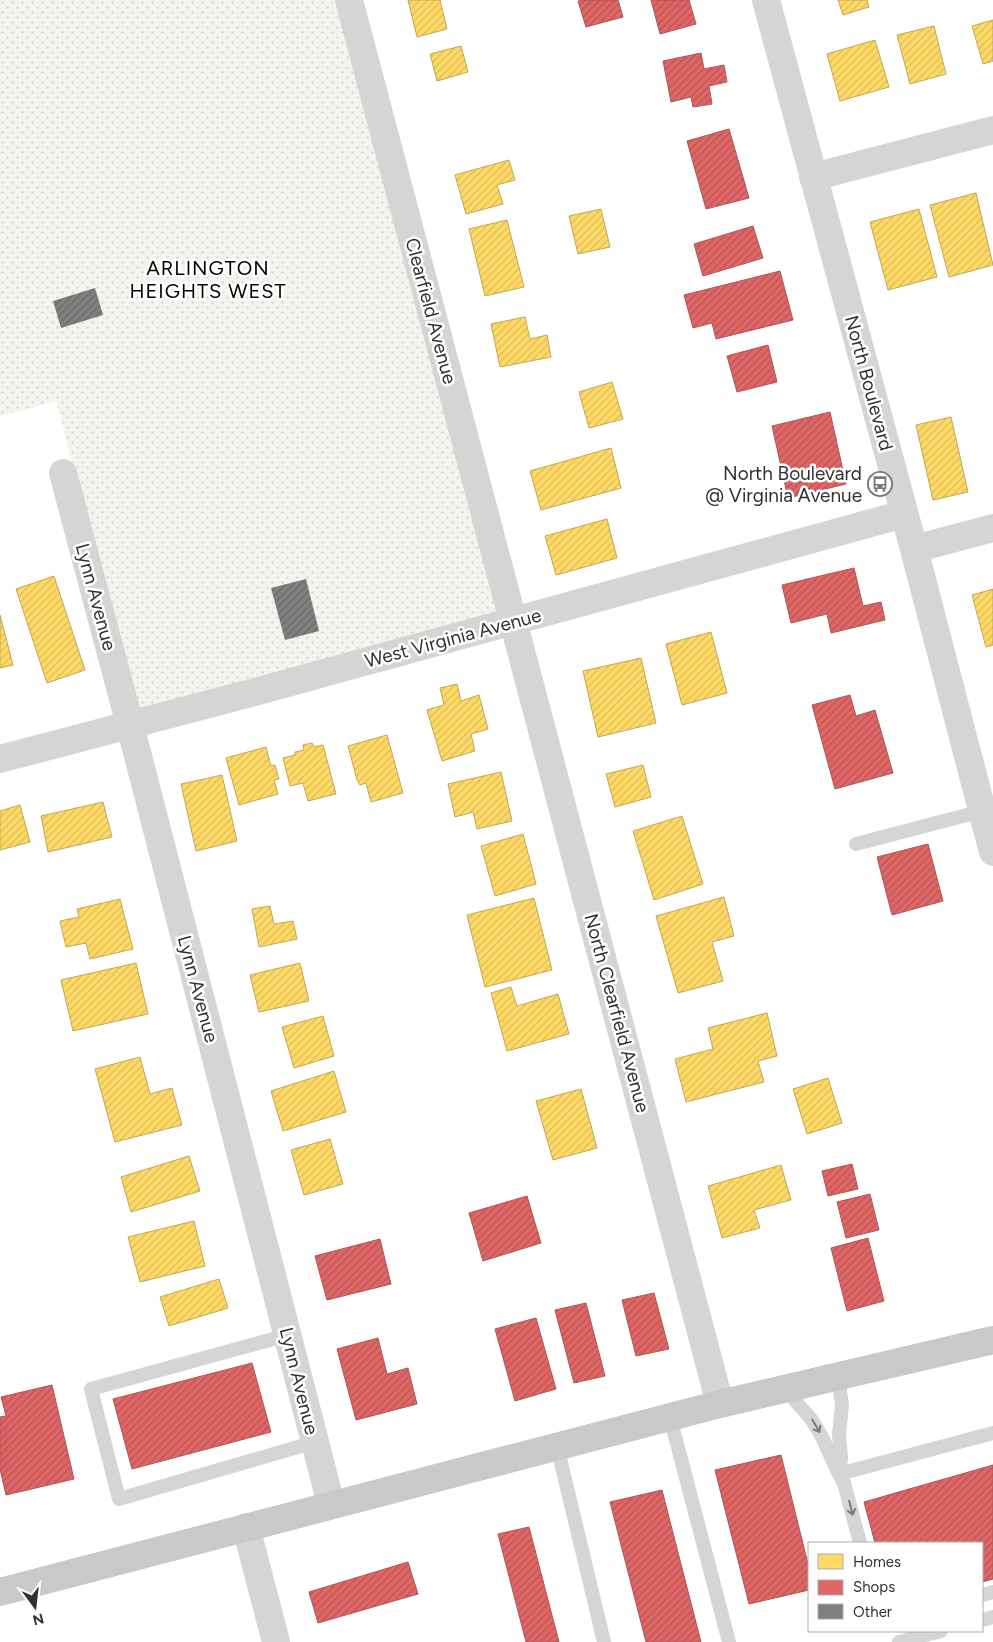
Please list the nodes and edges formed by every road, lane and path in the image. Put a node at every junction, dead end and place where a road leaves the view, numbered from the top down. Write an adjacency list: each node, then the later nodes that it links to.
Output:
1 (350, 0): 9 (street, Clearfield Avenue)
2 (766, 0): 4 (street, North Boulevard)
3 (993, 130): 4 (street)
4 (813, 177): 6 (street, North Boulevard)
5 (63, 473): 10 (street, Lynn Avenue)
6 (904, 514): 8 (street, North Boulevard); 9 (street, West Virginia Avenue)
7 (993, 528): 8 (street)
8 (914, 549): 12 (street, North Boulevard)
9 (513, 622): 10 (street, West Virginia Avenue); 19 (street, North Clearfield Avenue)
10 (130, 726): 11 (street, West Virginia Avenue); 15 (street, Lynn Avenue)
11 (0, 759)
12 (982, 811): 13 (lane); 14 (street, North Boulevard)
13 (856, 844)
14 (993, 852)
15 (288, 1335): 22 (street, Lynn Avenue); 22 (lane)
16 (993, 1340): 17 (main road)
17 (838, 1377): 18 (main road); 24 (lane)
18 (785, 1389): 19 (main road); 24 (lane, one-way to 24)
19 (720, 1404): 20 (main road)
20 (670, 1417): 23 (main road); 32 (lane)
21 (993, 1433): 24 (lane)
22 (315, 1442): 25 (street, Lynn Avenue)
23 (557, 1446): 25 (main road); 31 (lane)
24 (839, 1474): 27 (lane, one-way to 27)
25 (332, 1504): 26 (main road)
26 (246, 1527): 28 (main road); 30 (street)
27 (860, 1542)
28 (0, 1592)
29 (937, 1632): 33 (lane)
30 (276, 1642)
31 (604, 1642)
32 (729, 1642)
33 (899, 1642)

